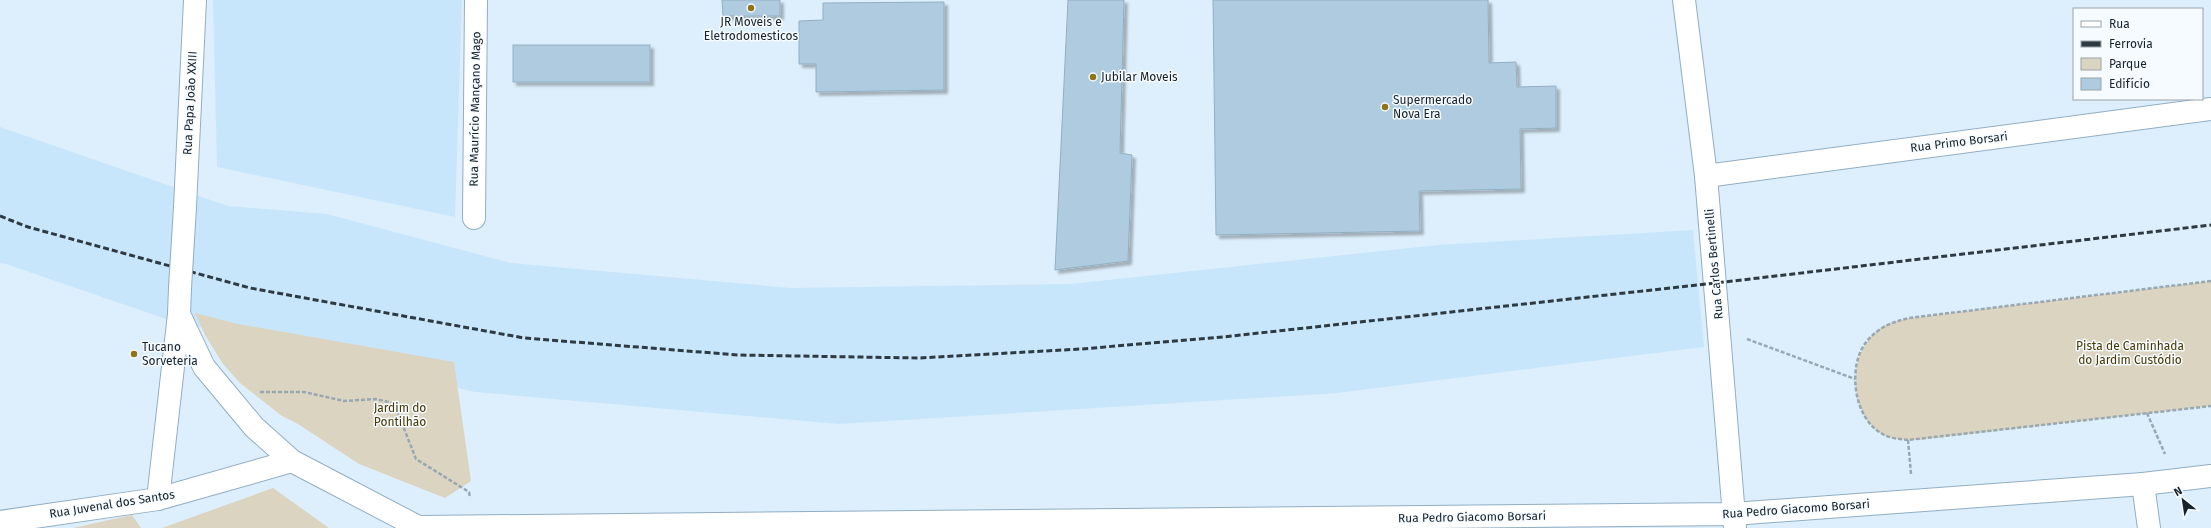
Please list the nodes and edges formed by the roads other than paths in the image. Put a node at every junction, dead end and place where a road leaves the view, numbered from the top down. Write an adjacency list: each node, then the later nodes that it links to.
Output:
1 (195, 0): 7 (street, Rua Papa João XXIII, bridge)
2 (476, 0): 6 (street, Rua Maurício Mançano Mago)
3 (1684, 0): 5 (street, Rua Carlos Bertinelli)
4 (2211, 109): 5 (street, Rua Primo Borsari)
5 (1706, 176): 12 (street, Rua Carlos Bertinelli)
6 (474, 218)
7 (179, 314): 8 (street); 11 (street, Rua Papa João XXIII)
8 (292, 461): 11 (street, Rua Juvenal dos Santos); 14 (street)
9 (2211, 476): 10 (street, Rua Pedro Giacomo Borsari)
10 (2143, 484): 12 (street, Rua Pedro Giacomo Borsari); 15 (street)
11 (158, 499): 13 (street, Rua Juvenal dos Santos)
12 (1734, 521): 14 (street, Rua Pedro Giacomo Borsari)
13 (0, 522)
14 (420, 528)
15 (2149, 528)

